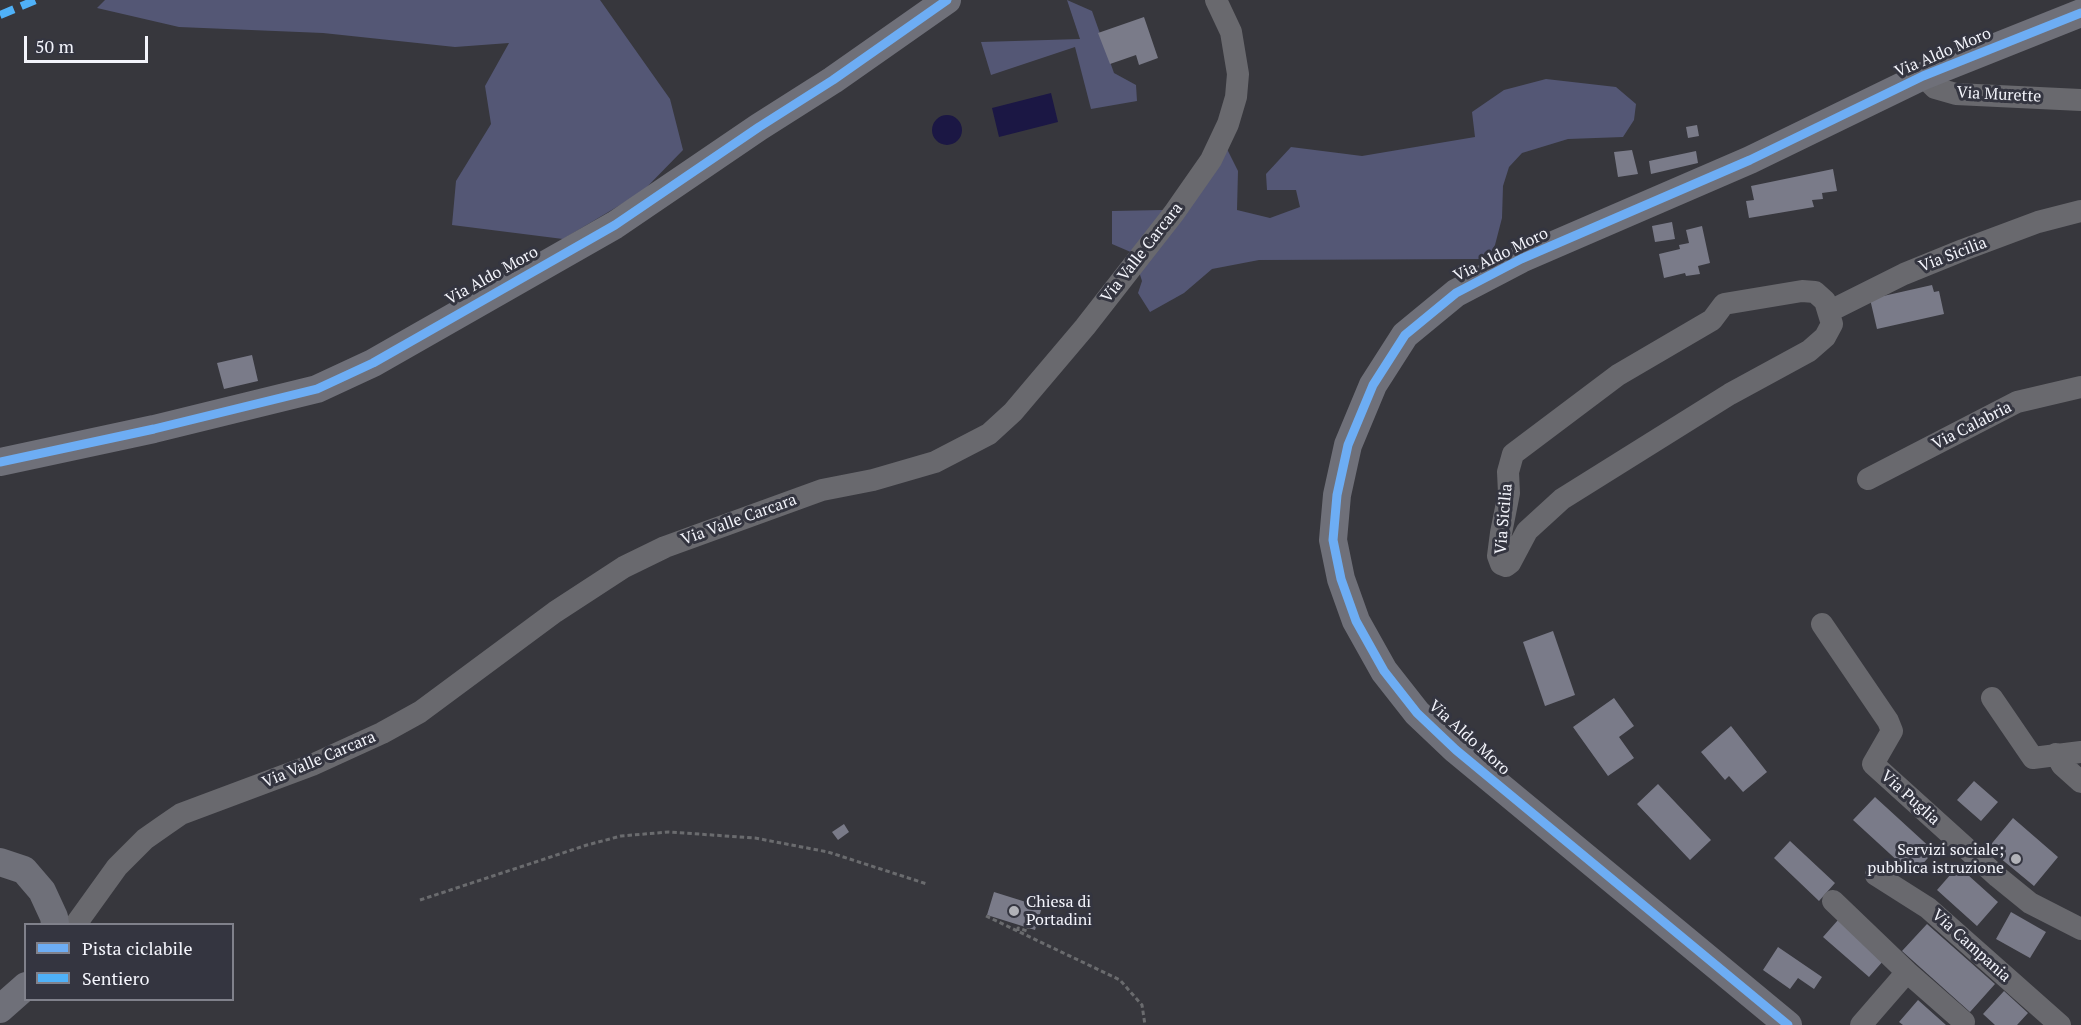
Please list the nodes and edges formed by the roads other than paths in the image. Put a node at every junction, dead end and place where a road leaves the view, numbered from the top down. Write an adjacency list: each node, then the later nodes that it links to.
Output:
1 (947, 0): 9 (main road, Via Aldo Moro)
2 (1216, 0): 20 (street, Via Valle Carcara)
3 (2081, 13): 4 (main road, Via Aldo Moro)
4 (1923, 76): 5 (street, Via Murette); 26 (main road, Via Aldo Moro)
5 (2081, 99)
6 (2081, 211): 7 (street, Via Sicilia)
7 (1830, 310): 7 (street, Via Sicilia)
8 (2081, 387): 10 (street, Via Calabria)
9 (0, 462)
10 (1868, 479)
11 (1822, 624): 21 (street, Via Puglia)
12 (1992, 698): 14 (street)
13 (2081, 753): 14 (street)
14 (2056, 754): 15 (street)
15 (2081, 782)
16 (0, 862): 19 (main road)
17 (1876, 875): 28 (street, Via Campania)
18 (1833, 901): 22 (street)
19 (55, 923)
20 (77, 923)
21 (2081, 928)
22 (1907, 972): 25 (street); 27 (street)
23 (24, 988): 24 (main road)
24 (0, 1009)
25 (1964, 1022)
26 (1788, 1025)
27 (1862, 1025)
28 (2060, 1025)

